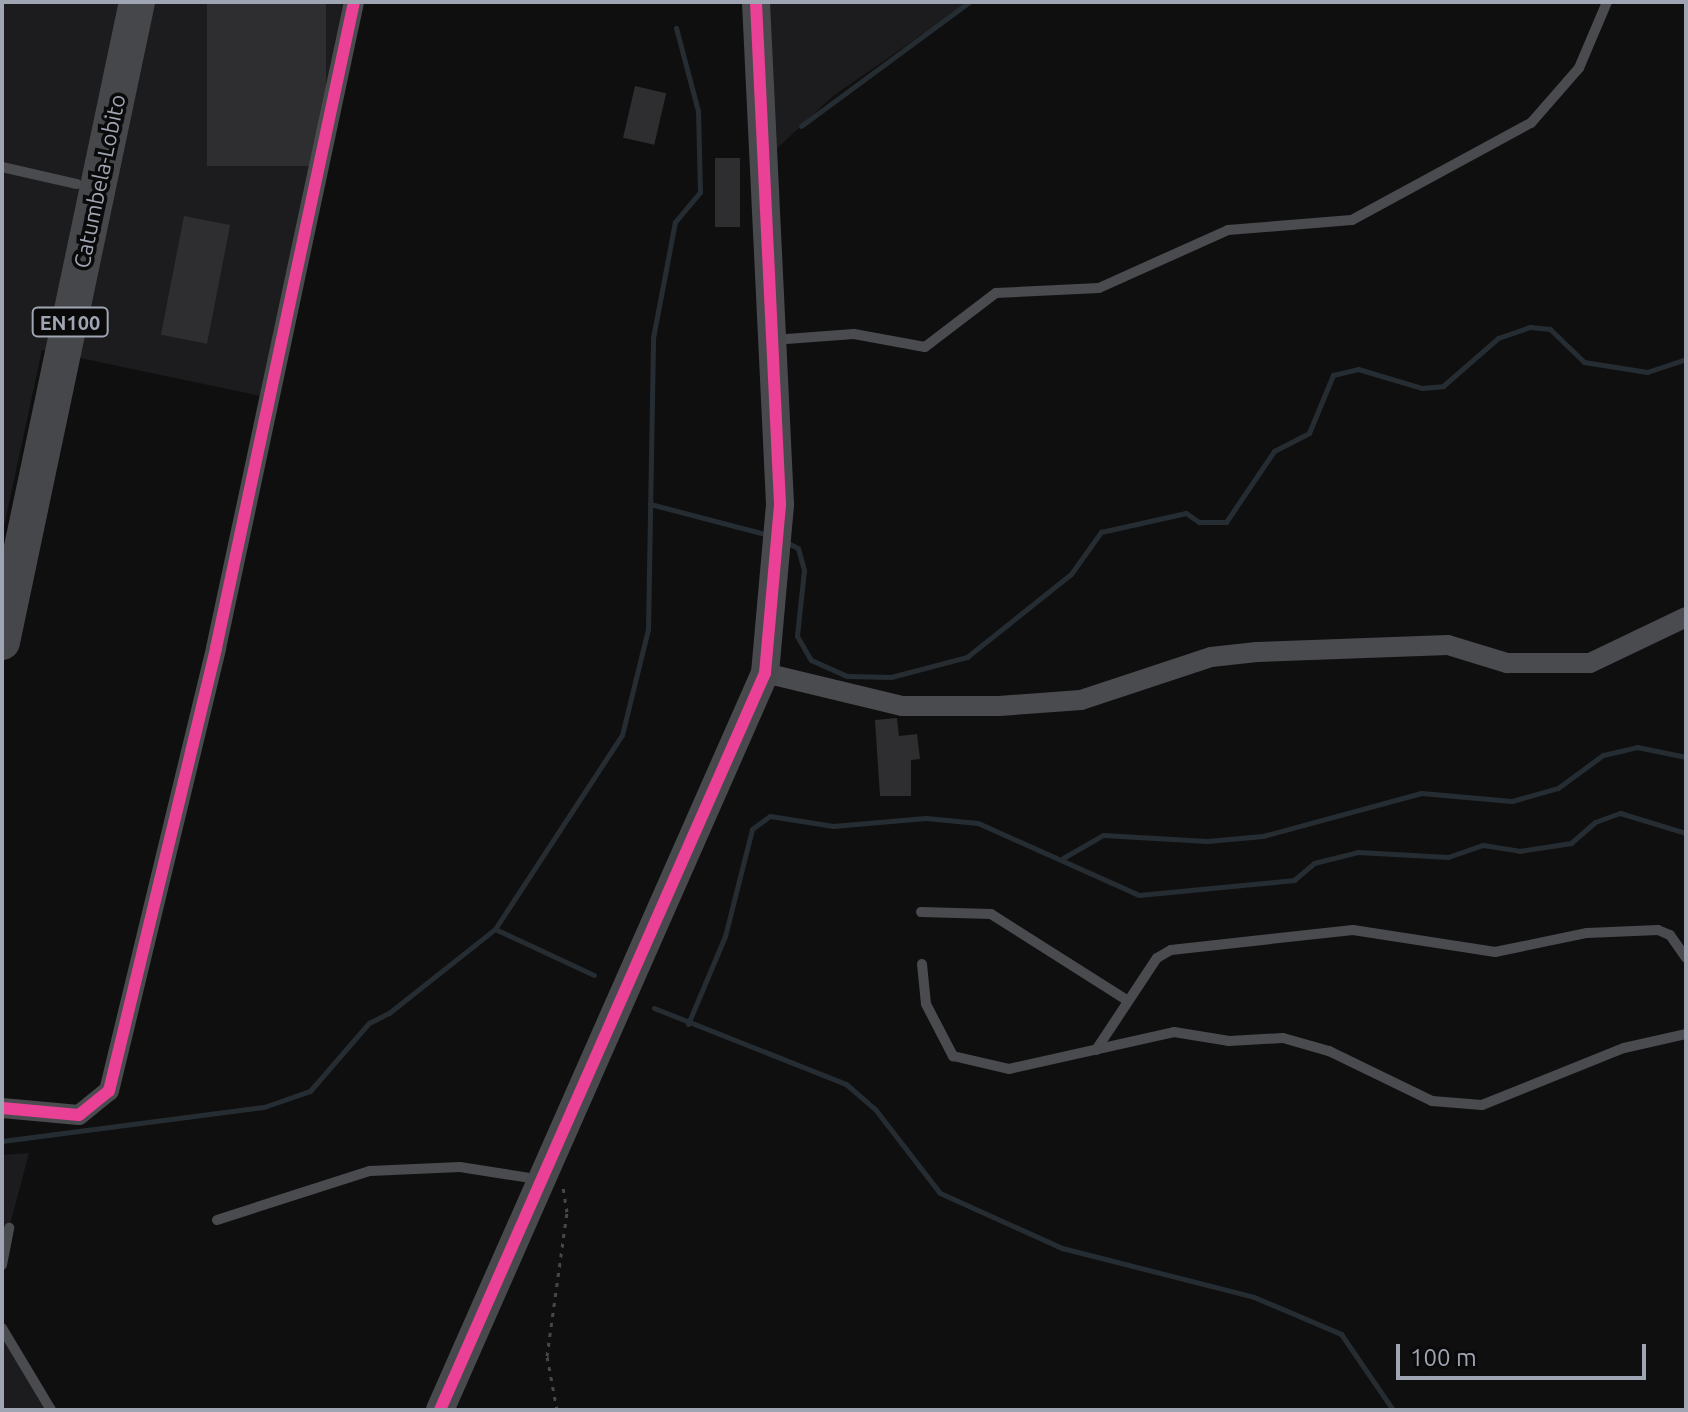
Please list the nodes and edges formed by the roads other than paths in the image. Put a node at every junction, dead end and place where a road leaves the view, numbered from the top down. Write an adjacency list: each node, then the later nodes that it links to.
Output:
1 (115, 2): 7 (highway, Catumbela-Lobito / EN100)
2 (137, 2): 11 (highway, Catumbela-Lobito / EN100)
3 (354, 2): 19 (street)
4 (756, 2): 8 (street)
5 (1607, 2): 8 (lane)
6 (2, 167): 7 (lane)
7 (77, 184): 9 (highway, Catumbela-Lobito / EN100)
8 (767, 340): 12 (street)
9 (2, 536)
10 (1686, 617): 12 (street)
11 (2, 642)
12 (765, 673): 20 (street)
13 (921, 912): 16 (lane)
14 (1686, 958): 16 (lane)
15 (922, 964): 18 (lane)
16 (1128, 1001): 18 (lane)
17 (1686, 1034): 18 (lane)
18 (1096, 1050)
19 (2, 1108)
20 (543, 1180): 21 (lane); 26 (street)
21 (217, 1220)
22 (9, 1228): 23 (lane)
23 (2, 1265)
24 (2, 1328): 25 (lane)
25 (51, 1410)
26 (440, 1410)

